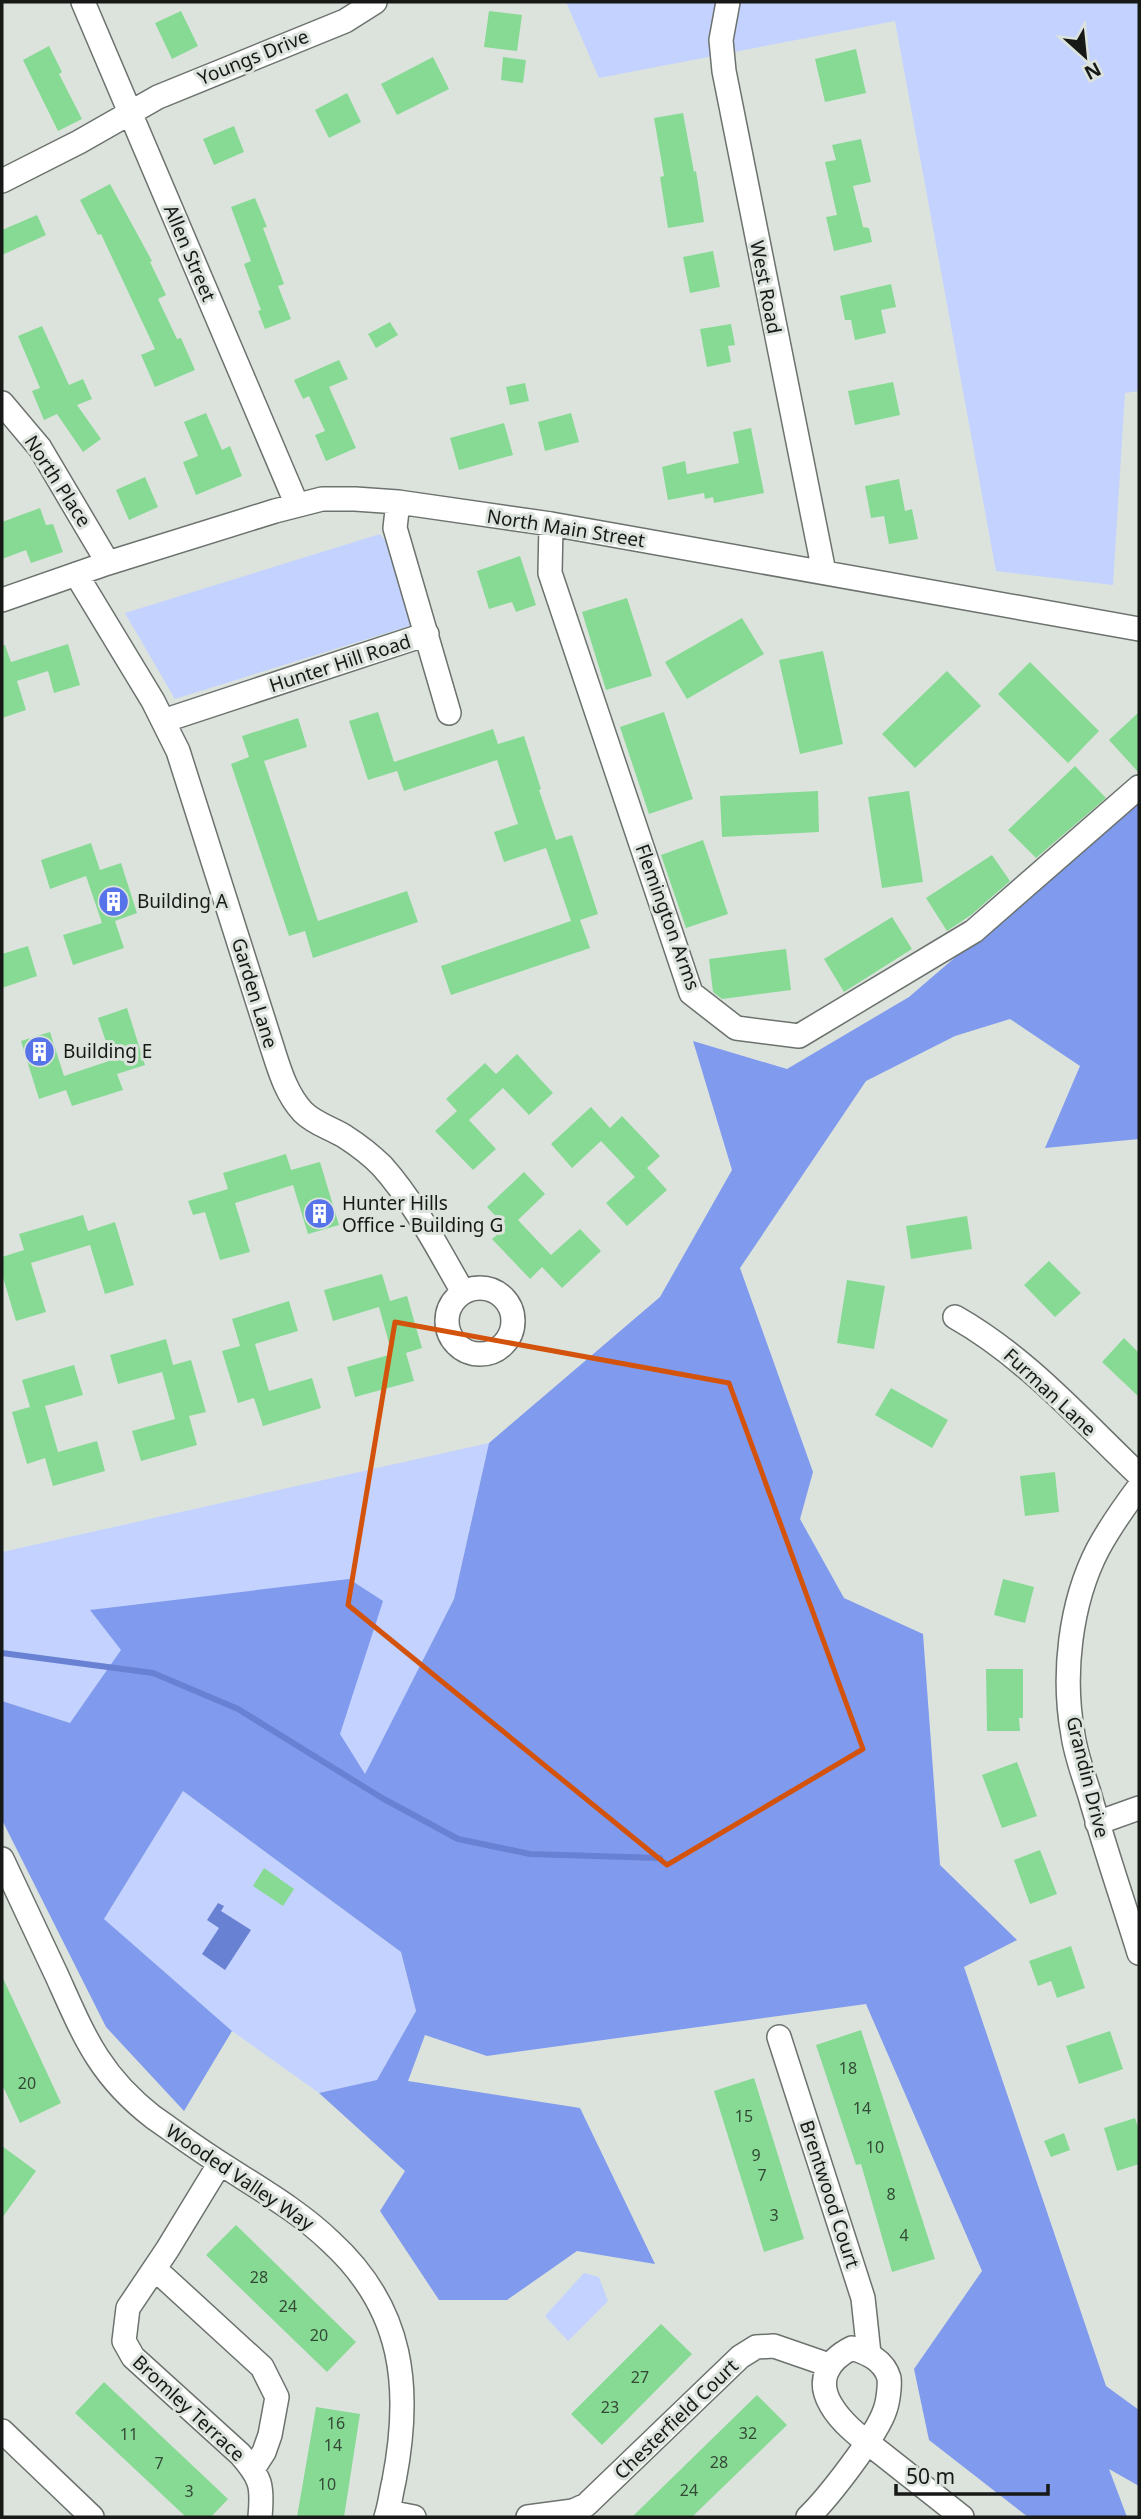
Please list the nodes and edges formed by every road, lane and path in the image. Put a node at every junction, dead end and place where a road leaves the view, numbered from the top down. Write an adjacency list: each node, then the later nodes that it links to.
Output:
1 (83, 2): 4 (street, Allen Street)
2 (375, 2): 4 (street, Youngs Drive)
3 (728, 2): 11 (street, West Road)
4 (130, 112): 5 (street, Youngs Drive); 8 (street, Allen Street)
5 (2, 181)
6 (2, 403): 10 (street, North Place)
7 (398, 502): 8 (street, North Main Street); 9 (street, North Main Street); 15 (street, Hunter Hill Road)
8 (297, 505): 10 (street, North Main Street)
9 (551, 524): 11 (street, North Main Street); 18 (street, Flemington Arms)
10 (108, 563): 12 (street, North Main Street)
11 (824, 572): 14 (street, North Main Street)
12 (76, 574): 13 (street, North Main Street); 17 (street, Garden Lane)
13 (2, 600)
14 (1139, 629)
15 (426, 634): 16 (street); 17 (street, Hunter Hill Road)
16 (449, 713)
17 (163, 721): 19 (street, Garden Lane)
18 (1139, 787)
19 (463, 1292)
20 (955, 1317): 21 (street, Furman Lane)
21 (1139, 1475)
22 (1139, 1487): 24 (street, Grandin Drive)
23 (1139, 1808): 24 (street)
24 (1097, 1823): 26 (street, Grandin Drive)
25 (2, 1859): 28 (street, Wooded Valley Way)
26 (1139, 1953)
27 (779, 2038): 30 (street, Brentwood Court)
28 (220, 2163): 29 (street, Bromley Terrace); 35 (street, Wooded Valley Way)
29 (155, 2269): 34 (street); 34 (street, Bromley Terrace)
30 (869, 2354): 31 (street); 33 (street)
31 (829, 2365): 33 (street); 39 (street, Chesterfield Court)
32 (2, 2431): 36 (street)
33 (867, 2442): 40 (street); 41 (street)
34 (253, 2469): 37 (street)
35 (387, 2515): 38 (street)
36 (92, 2517)
37 (260, 2517)
38 (414, 2517)
39 (528, 2517)
40 (808, 2517)
41 (962, 2517)

